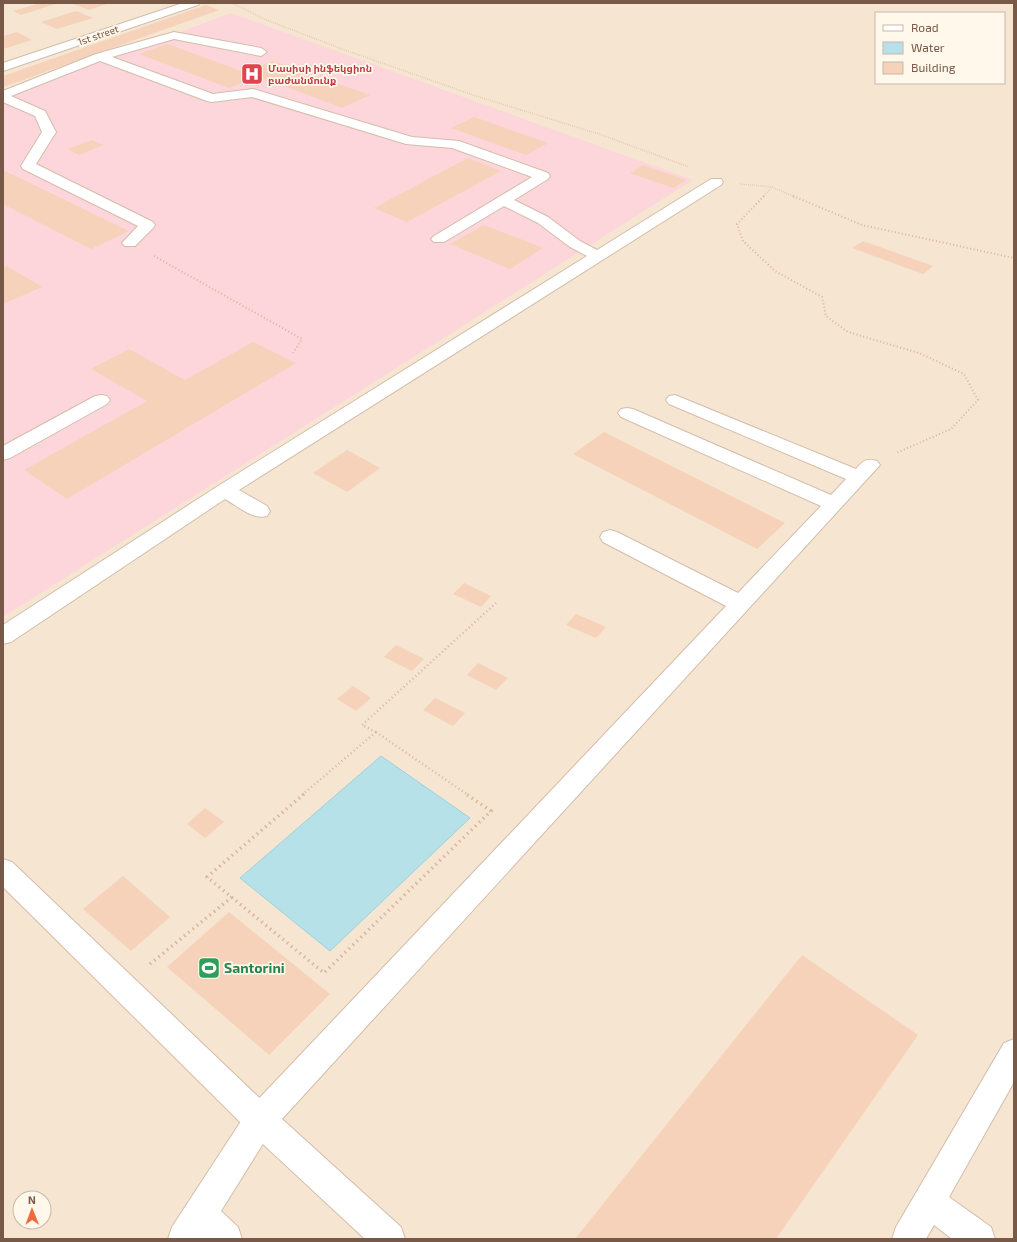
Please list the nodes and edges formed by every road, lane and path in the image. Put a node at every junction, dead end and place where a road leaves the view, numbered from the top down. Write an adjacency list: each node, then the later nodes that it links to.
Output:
1 (194, 3): 5 (street, 1st street)
2 (232, 3): 7 (path)
3 (261, 52): 4 (street)
4 (100, 57): 6 (street); 9 (street)
5 (3, 67)
6 (3, 96): 11 (street)
7 (716, 182): 8 (path); 12 (street)
8 (772, 186): 13 (path); 19 (path)
9 (503, 200): 10 (street); 12 (street)
10 (439, 239)
11 (130, 243): 14 (path)
12 (598, 256): 20 (street)
13 (1014, 258)
14 (293, 353)
15 (101, 400): 18 (street)
16 (675, 400): 19 (street)
17 (627, 412): 21 (street)
18 (3, 454)
19 (864, 471): 21 (street)
20 (224, 490): 22 (street); 26 (street)
21 (834, 504): 25 (street)
22 (260, 512)
23 (610, 537): 25 (street)
24 (496, 603): 27 (path)
25 (741, 604): 32 (street)
26 (3, 636)
27 (376, 732): 29 (path); 29 (path)
28 (3, 870): 30 (street)
29 (232, 898): 30 (path)
30 (122, 986): 32 (street)
31 (1014, 1053): 33 (street)
32 (260, 1120): 34 (street); 36 (street)
33 (929, 1202): 37 (street); 38 (street)
34 (192, 1226): 35 (street)
35 (226, 1239)
36 (389, 1239)
37 (908, 1239)
38 (979, 1239)

